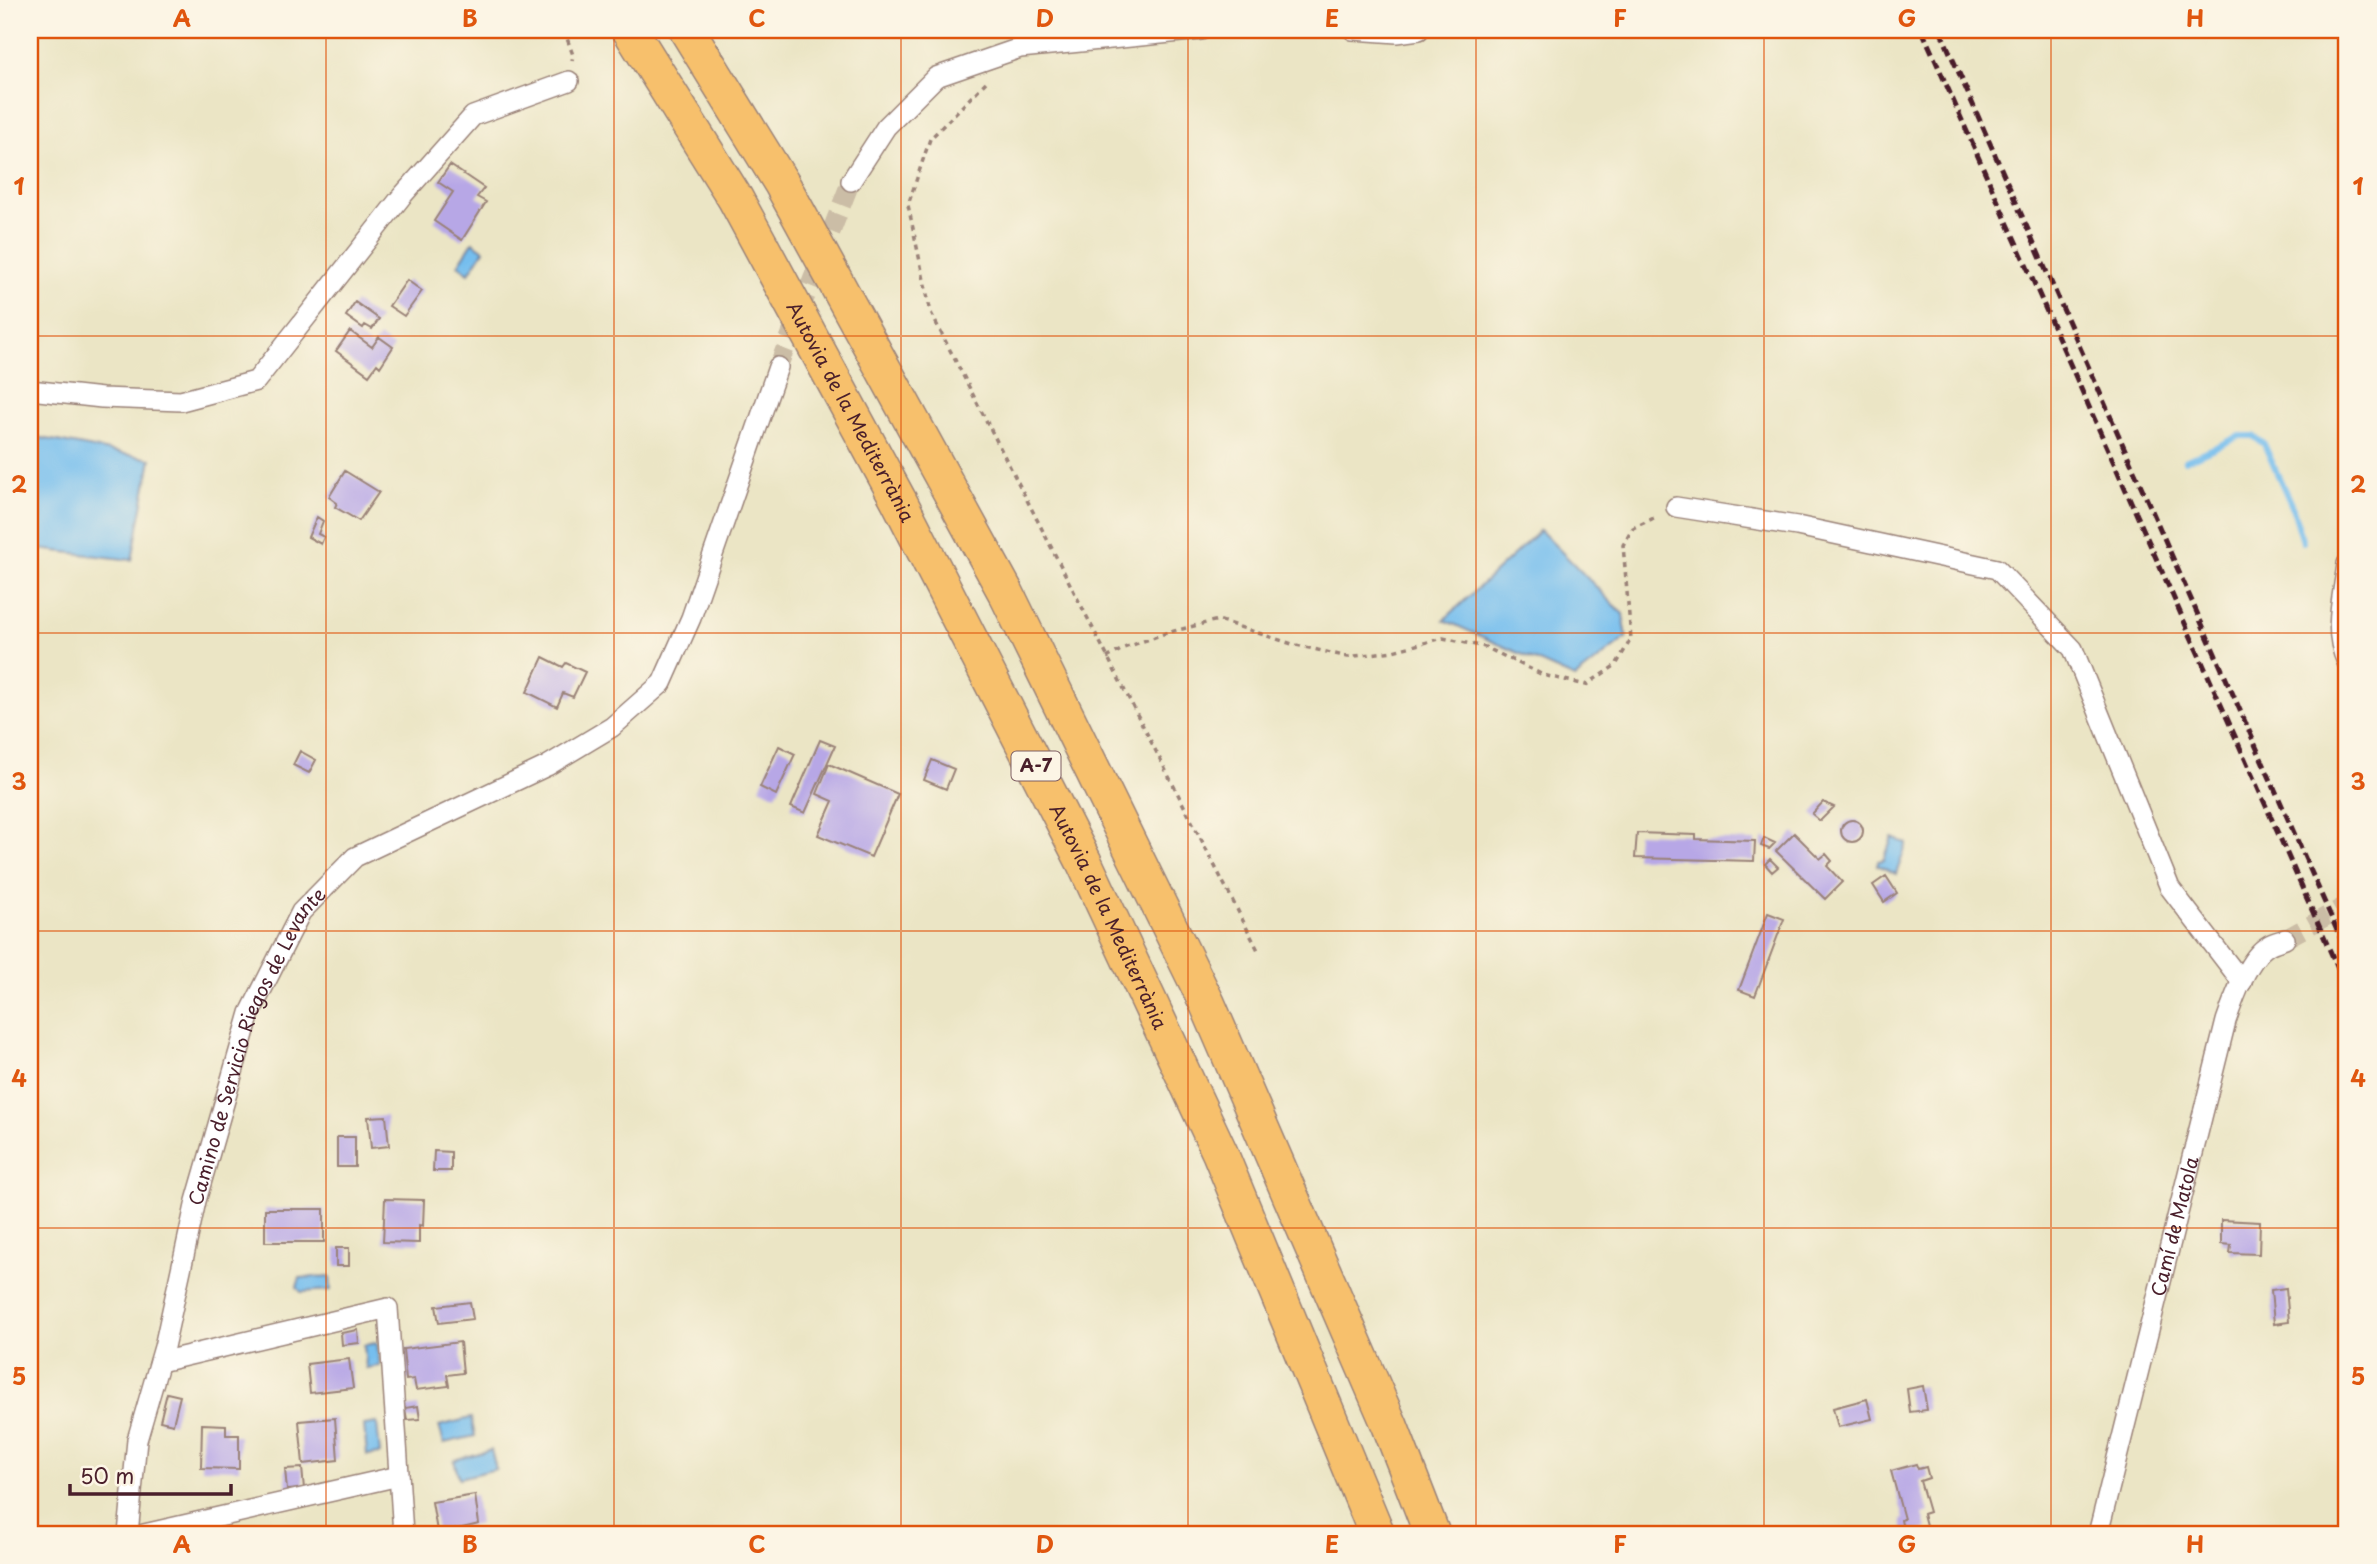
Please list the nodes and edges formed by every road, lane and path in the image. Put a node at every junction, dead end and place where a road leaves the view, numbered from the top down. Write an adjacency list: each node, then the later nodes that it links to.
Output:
1 (564, 30): 10 (path)
2 (630, 30): 27 (highway, Autovia de la Mediterrània / A-7)
3 (687, 30): 28 (highway, A-7)
4 (904, 30): 5 (street)
5 (925, 30)
6 (1201, 30): 9 (street)
7 (1353, 30): 8 (street)
8 (1419, 30)
9 (1020, 48): 11 (street); 17 (path)
10 (569, 81): 13 (street)
11 (851, 181)
12 (778, 367): 22 (street, Camino de Servicio Riegos de Levante)
13 (30, 390)
14 (1676, 507): 17 (path); 21 (street)
15 (2347, 564): 16 (street)
16 (2343, 624): 18 (street)
17 (1107, 658): 20 (path)
18 (2347, 662)
19 (2285, 939): 21 (street, Camí de Matola)
20 (1259, 952)
21 (2242, 982): 29 (street, Camí de Matola)
22 (160, 1362): 23 (street); 24 (street, Camino de Servicio Riegos de Levante)
23 (399, 1476): 25 (street); 26 (street)
24 (128, 1534)
25 (145, 1534)
26 (403, 1534)
27 (1377, 1534)
28 (1432, 1534)
29 (2098, 1534)

